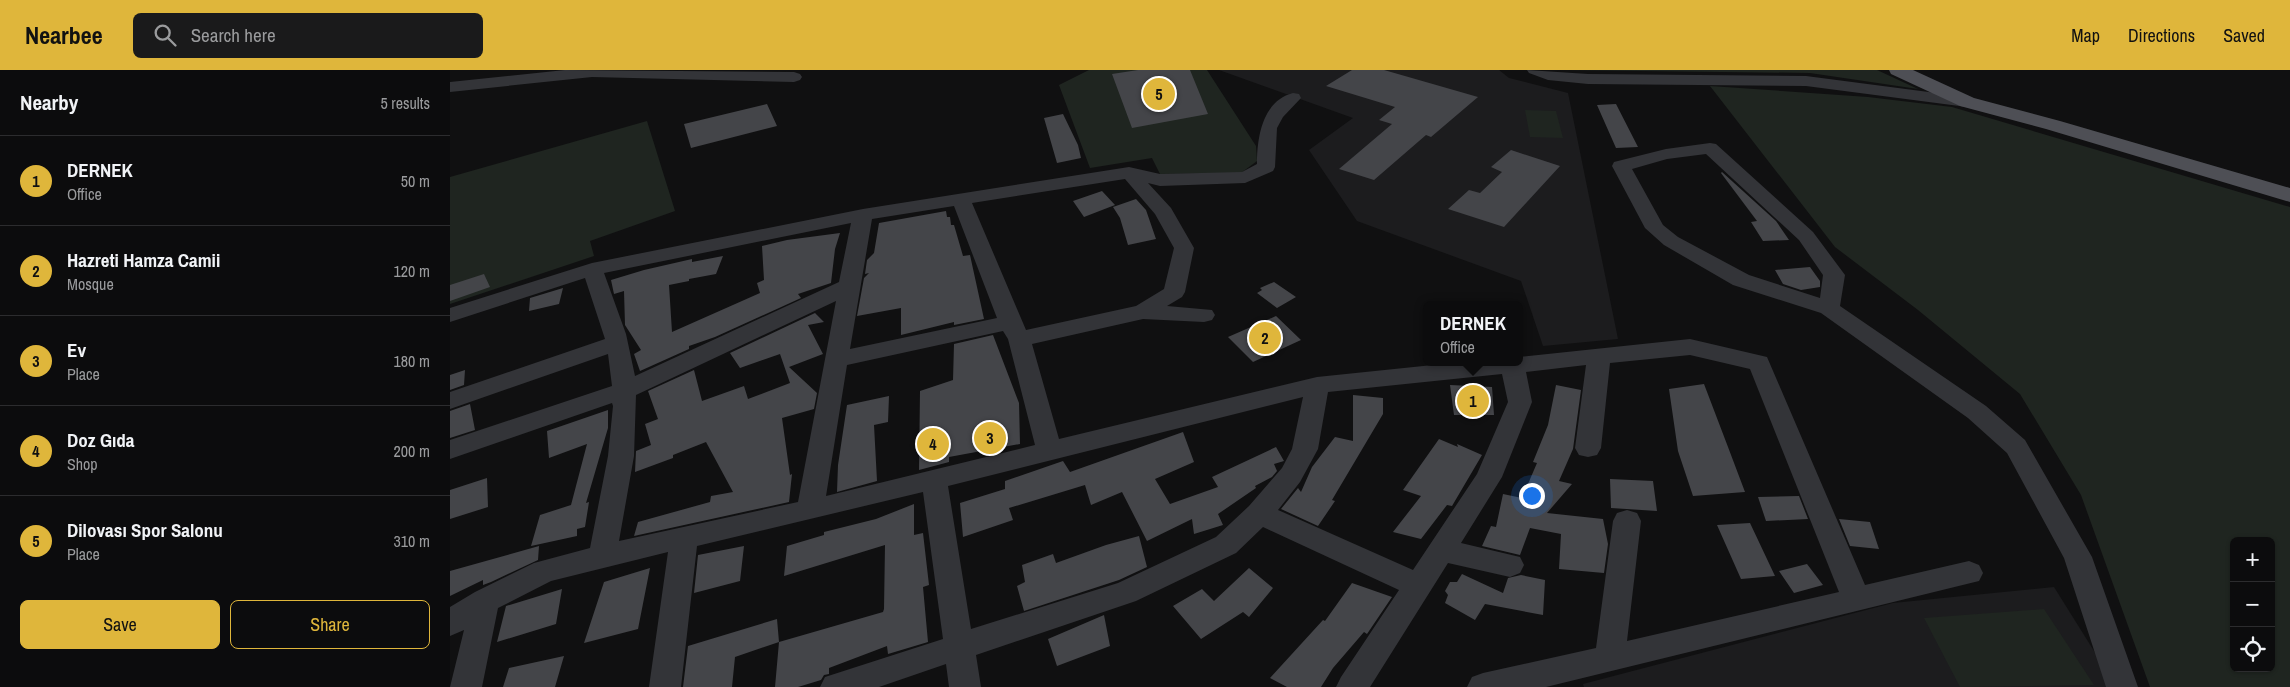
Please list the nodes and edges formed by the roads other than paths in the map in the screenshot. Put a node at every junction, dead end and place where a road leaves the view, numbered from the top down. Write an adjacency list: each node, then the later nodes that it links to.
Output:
1 (1535, 70): 7 (street)
2 (1898, 70): 7 (main road)
3 (594, 71): 4 (street); 5 (street)
4 (794, 77)
5 (450, 87)
6 (1292, 98): 8 (street)
7 (1967, 102): 9 (main road)
8 (1129, 173): 10 (street); 15 (street)
9 (2290, 194)
10 (962, 199): 11 (street); 18 (street)
11 (863, 215): 12 (street); 13 (street)
12 (592, 269): 16 (street); 19 (street)
13 (848, 286): 21 (street); 26 (street)
14 (1829, 308): 14 (street); 52 (street)
15 (1143, 312): 17 (street); 18 (street)
16 (450, 315)
17 (1204, 315)
18 (1014, 331): 21 (street); 30 (street)
19 (617, 343): 26 (street); 27 (street)
20 (1599, 355): 22 (street); 28 (street); 41 (street)
21 (837, 359): 32 (street)
22 (1523, 362)
23 (1485, 366): 25 (street)
24 (1513, 366): 36 (street)
25 (1317, 385): 30 (street); 33 (street)
26 (625, 390): 29 (street); 37 (street)
27 (450, 401)
28 (1588, 448)
29 (450, 450)
30 (1049, 451): 31 (street)
31 (934, 479): 32 (street); 44 (street)
32 (810, 510): 35 (street)
33 (1259, 513): 40 (street); 44 (street)
34 (1627, 521): 45 (street)
35 (684, 540): 37 (street); 47 (street)
36 (1441, 550): 38 (street); 40 (street)
37 (602, 556): 42 (street)
38 (1510, 565)
39 (1969, 573): 41 (street)
40 (1418, 585): 50 (street)
41 (1857, 600): 45 (street)
42 (485, 601): 43 (street); 46 (street)
43 (450, 623)
44 (959, 648): 48 (street); 49 (street)
45 (1610, 659): 51 (street)
46 (466, 687)
47 (665, 687)
48 (836, 687)
49 (965, 687)
50 (1352, 687)
51 (1483, 687)
52 (2122, 687)

